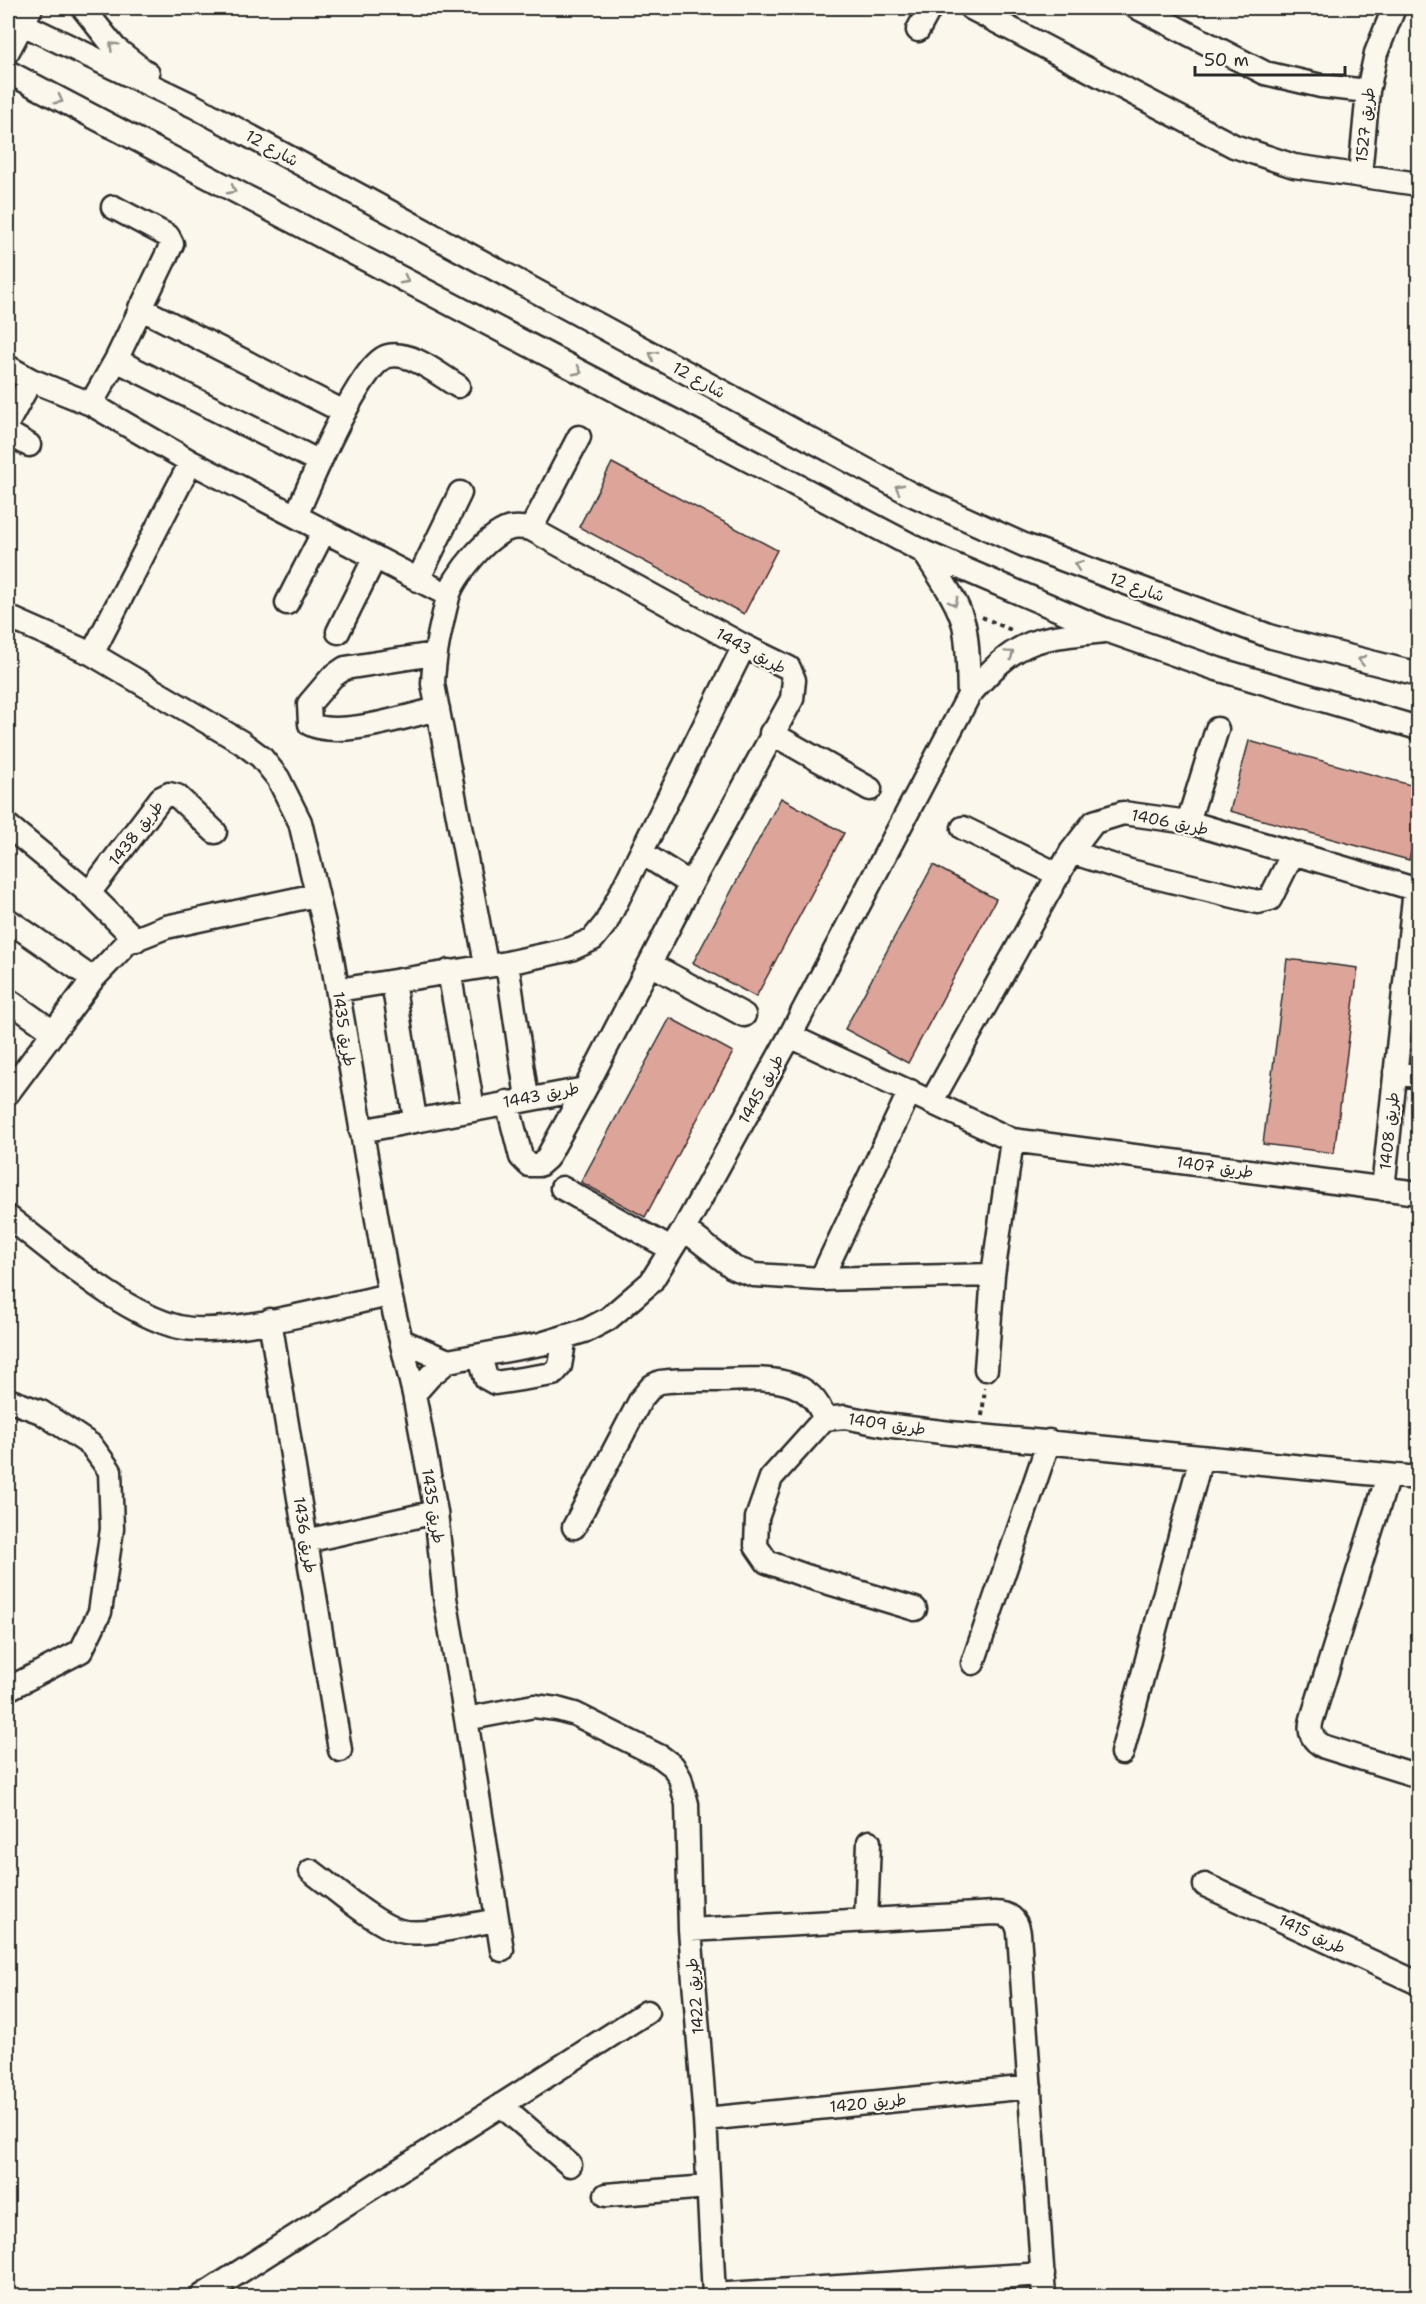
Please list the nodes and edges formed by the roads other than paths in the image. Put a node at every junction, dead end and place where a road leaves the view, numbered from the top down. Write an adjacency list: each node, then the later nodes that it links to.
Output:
1 (83, 8): 11 (street, one-way to 1)
2 (930, 8): 7 (street)
3 (971, 8): 12 (street)
4 (1138, 8): 10 (street)
5 (1394, 8): 10 (street, طريق 1527)
6 (20, 17): 8 (street); 11 (street, شارع 12)
7 (918, 30)
8 (8, 51)
9 (8, 72): 32 (street, one-way to 32)
10 (1368, 91): 12 (street, طريق 1527)
11 (194, 106): 43 (street, شارع 12, one-way to 11)
12 (1360, 176): 13 (street)
13 (1419, 184)
14 (113, 207): 15 (street)
15 (140, 308): 16 (street); 21 (street)
16 (116, 360): 20 (street); 27 (street)
17 (8, 367): 18 (street)
18 (31, 380): 20 (street); 22 (street)
19 (458, 386): 21 (street)
20 (91, 404): 26 (street)
21 (344, 412): 27 (street)
22 (8, 422)
23 (8, 434): 25 (street)
24 (579, 437): 30 (street)
25 (29, 445)
26 (191, 462): 29 (street); 41 (street)
27 (320, 462): 29 (street)
28 (460, 493): 34 (street)
29 (296, 516): 31 (street)
30 (531, 529): 35 (street); 40 (street, طريق 1443)
31 (324, 531): 33 (street); 36 (street)
32 (924, 552): 38 (street); 44 (street, طريق 1445, one-way to 44)
33 (375, 557): 34 (street); 39 (street)
34 (418, 580): 35 (street)
35 (448, 595): 42 (street)
36 (287, 603)
37 (8, 617): 41 (street, طريق 1435)
38 (1106, 630): 44 (street, طريق 1445, one-way to 38); 46 (street)
39 (338, 632)
40 (744, 646): 48 (street, طريق 1443); 55 (street)
41 (92, 654): 61 (street, طريق 1435)
42 (434, 654): 45 (street); 45 (street)
43 (1419, 674)
44 (969, 695): 73 (street, طريق 1445)
45 (438, 709): 64 (street)
46 (1419, 728)
47 (1217, 729): 50 (street)
48 (771, 733): 49 (street); 58 (street, طريق 1443)
49 (870, 789)
50 (1188, 822): 54 (street, طريق 1406); 56 (street, طريق 1406)
51 (8, 826): 60 (street)
52 (963, 828): 57 (street)
53 (215, 832): 60 (street, طريق 1438)
54 (1071, 852): 56 (street); 57 (street, طريق 1406)
55 (642, 853): 58 (street); 64 (street)
56 (1293, 853): 59 (street, طريق 1406)
57 (1059, 875): 80 (street, طريق 1406)
58 (691, 884): 65 (street, طريق 1443)
59 (1417, 890): 74 (street, طريق 1408)
60 (89, 893): 63 (street)
61 (316, 895): 63 (street); 69 (street, طريق 1435)
62 (8, 920): 67 (street)
63 (136, 940): 67 (street)
64 (496, 964): 66 (street); 79 (street)
65 (650, 964): 71 (street); 76 (street, طريق 1443)
66 (449, 971): 68 (street); 81 (street)
67 (93, 979): 72 (street)
68 (393, 982): 69 (street); 82 (street)
69 (338, 990): 83 (street, طريق 1435)
70 (8, 1000): 72 (street)
71 (744, 1015)
72 (52, 1031): 78 (street)
73 (790, 1036): 77 (street, طريق 1407); 89 (street, طريق 1445)
74 (1395, 1074): 75 (street, طريق 1408); 86 (street, طريق 1408)
75 (1419, 1076)
76 (585, 1089): 79 (street, طريق 1443); 79 (street)
77 (910, 1091): 80 (street, طريق 1407); 92 (street)
78 (8, 1093)
79 (517, 1100): 81 (street, طريق 1443)
80 (932, 1101): 84 (street, طريق 1407)
81 (473, 1109): 82 (street, طريق 1443)
82 (416, 1119): 83 (street, طريق 1443)
83 (361, 1131): 93 (street, طريق 1435)
84 (1012, 1140): 86 (street, طريق 1407); 91 (street)
85 (562, 1188): 90 (street)
86 (1383, 1189): 87 (street, طريق 1407)
87 (1419, 1193)
88 (8, 1217): 94 (street)
89 (684, 1229): 90 (street, طريق 1445); 92 (street)
90 (671, 1250): 95 (street, طريق 1445)
91 (993, 1275): 92 (street); 99 (street)
92 (821, 1279)
93 (390, 1295): 94 (street); 96 (street, طريق 1435)
94 (270, 1320): 109 (street, طريق 1436)
95 (565, 1337): 97 (street, طريق 1445); 97 (street)
96 (402, 1341): 98 (street); 100 (street, طريق 1435)
97 (480, 1356): 98 (street, طريق 1445)
98 (448, 1361): 100 (street)
99 (986, 1369)
100 (414, 1394): 107 (street, طريق 1435)
101 (8, 1400): 112 (street)
102 (824, 1419): 103 (street, طريق 1409); 108 (street); 110 (street, طريق 1409)
103 (1049, 1441): 104 (street, طريق 1409); 111 (street)
104 (1201, 1458): 105 (street, طريق 1409); 115 (street)
105 (1388, 1476): 106 (street, طريق 1409); 116 (street)
106 (1419, 1478)
107 (436, 1512): 109 (street); 113 (street, طريق 1435)
108 (574, 1527)
109 (306, 1542): 114 (street, طريق 1436)
110 (915, 1609)
111 (974, 1663)
112 (8, 1689)
113 (466, 1719): 120 (street, طريق 1435); 122 (street, طريق 1422)
114 (340, 1750)
115 (1122, 1753)
116 (1419, 1776)
117 (869, 1842): 121 (street)
118 (311, 1871): 120 (street)
119 (1205, 1885): 124 (street, طريق 1415)
120 (497, 1920): 123 (street, طريق 1435)
121 (866, 1920): 122 (street); 126 (street)
122 (690, 1930): 128 (street, طريق 1422)
123 (502, 1950)
124 (1419, 1983)
125 (647, 2012): 127 (street)
126 (1030, 2087): 128 (street, طريق 1420); 132 (street)
127 (501, 2105): 129 (street); 133 (street)
128 (705, 2119): 130 (street, طريق 1422)
129 (570, 2165)
130 (708, 2187): 131 (street); 134 (street, طريق 1422)
131 (606, 2195)
132 (1043, 2274): 134 (street); 135 (street)
133 (202, 2296)
134 (714, 2296)
135 (1044, 2296)

